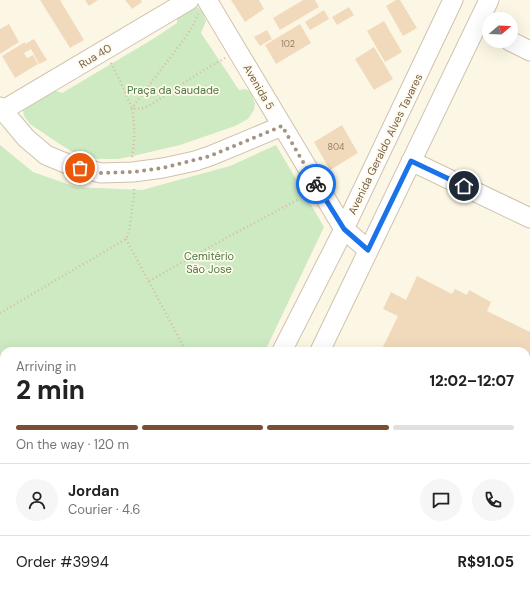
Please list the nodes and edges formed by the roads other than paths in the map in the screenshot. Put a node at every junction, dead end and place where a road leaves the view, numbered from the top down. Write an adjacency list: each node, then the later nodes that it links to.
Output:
1 (454, 0): 12 (street, Avenida Geraldo Alves Tavares)
2 (489, 0): 4 (street)
3 (199, 3): 8 (street, Rua 40); 9 (street, Avenida 5)
4 (486, 12)
5 (482, 30): 10 (street)
6 (518, 45): 7 (street)
7 (530, 51)
8 (1, 110): 9 (street)
9 (282, 126): 12 (street, Avenida 5)
10 (411, 161): 11 (street); 13 (street)
11 (530, 218)
12 (344, 229): 13 (street, Avenida 5); 14 (street, Avenida Geraldo Alves Tavares)
13 (368, 250): 15 (street)
14 (284, 347)
15 (322, 347)

